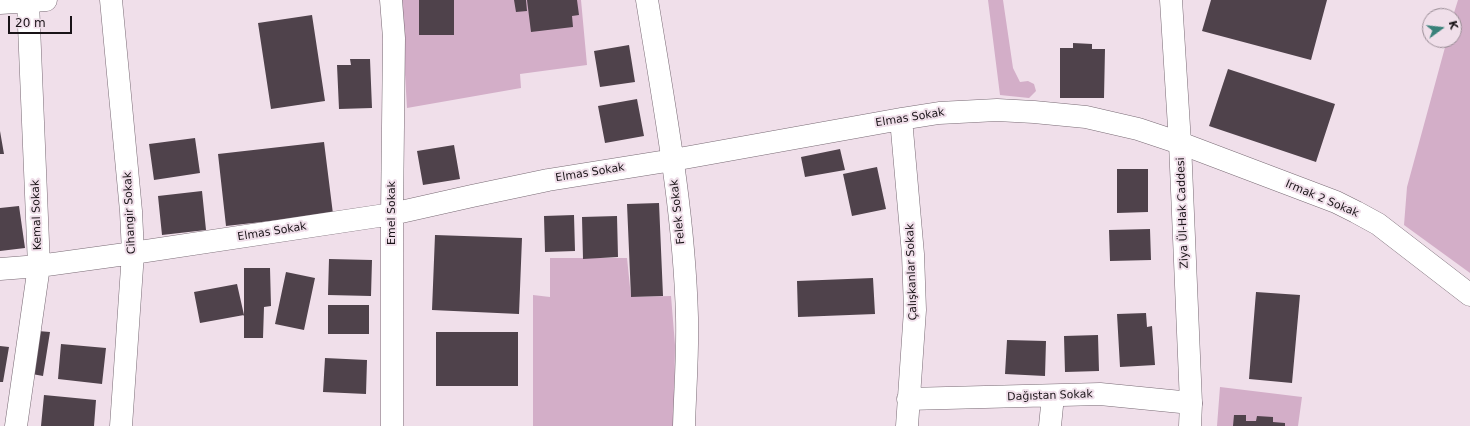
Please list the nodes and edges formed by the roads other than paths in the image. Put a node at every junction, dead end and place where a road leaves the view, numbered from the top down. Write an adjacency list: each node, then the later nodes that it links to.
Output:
1 (111, 0): 11 (street, Cihangir Sokak)
2 (391, 0): 10 (street, Emel Sokak)
3 (647, 0): 9 (street, Felek Sokak)
4 (1171, 0): 8 (street, Ziya Ül-Hak Caddesi)
5 (37, 1): 6 (street); 12 (street, Kemal Sokak)
6 (0, 3)
7 (901, 119): 8 (street, Elmas Sokak); 9 (street, Elmas Sokak); 16 (street, Çalışkanlar Sokak)
8 (1180, 143): 14 (street, Irmak 2 Sokak); 17 (street, Ziya Ül-Hak Caddesi)
9 (673, 160): 10 (street, Elmas Sokak); 21 (street, Felek Sokak)
10 (392, 214): 11 (street, Elmas Sokak); 20 (street, Emel Sokak)
11 (133, 253): 12 (street, Elmas Sokak); 19 (street, Cihangir Sokak)
12 (39, 266): 13 (street, Elmas Sokak); 18 (street, Kemal Sokak)
13 (0, 269)
14 (1470, 295)
15 (1053, 396): 16 (street, Dağıstan Sokak); 17 (street, Dağıstan Sokak); 23 (street)
16 (908, 399): 22 (street, Çalışkanlar Sokak)
17 (1191, 402): 24 (street, Ziya Ül-Hak Caddesi)
18 (16, 426)
19 (121, 426)
20 (392, 426)
21 (684, 426)
22 (907, 426)
23 (1050, 426)
24 (1190, 426)

